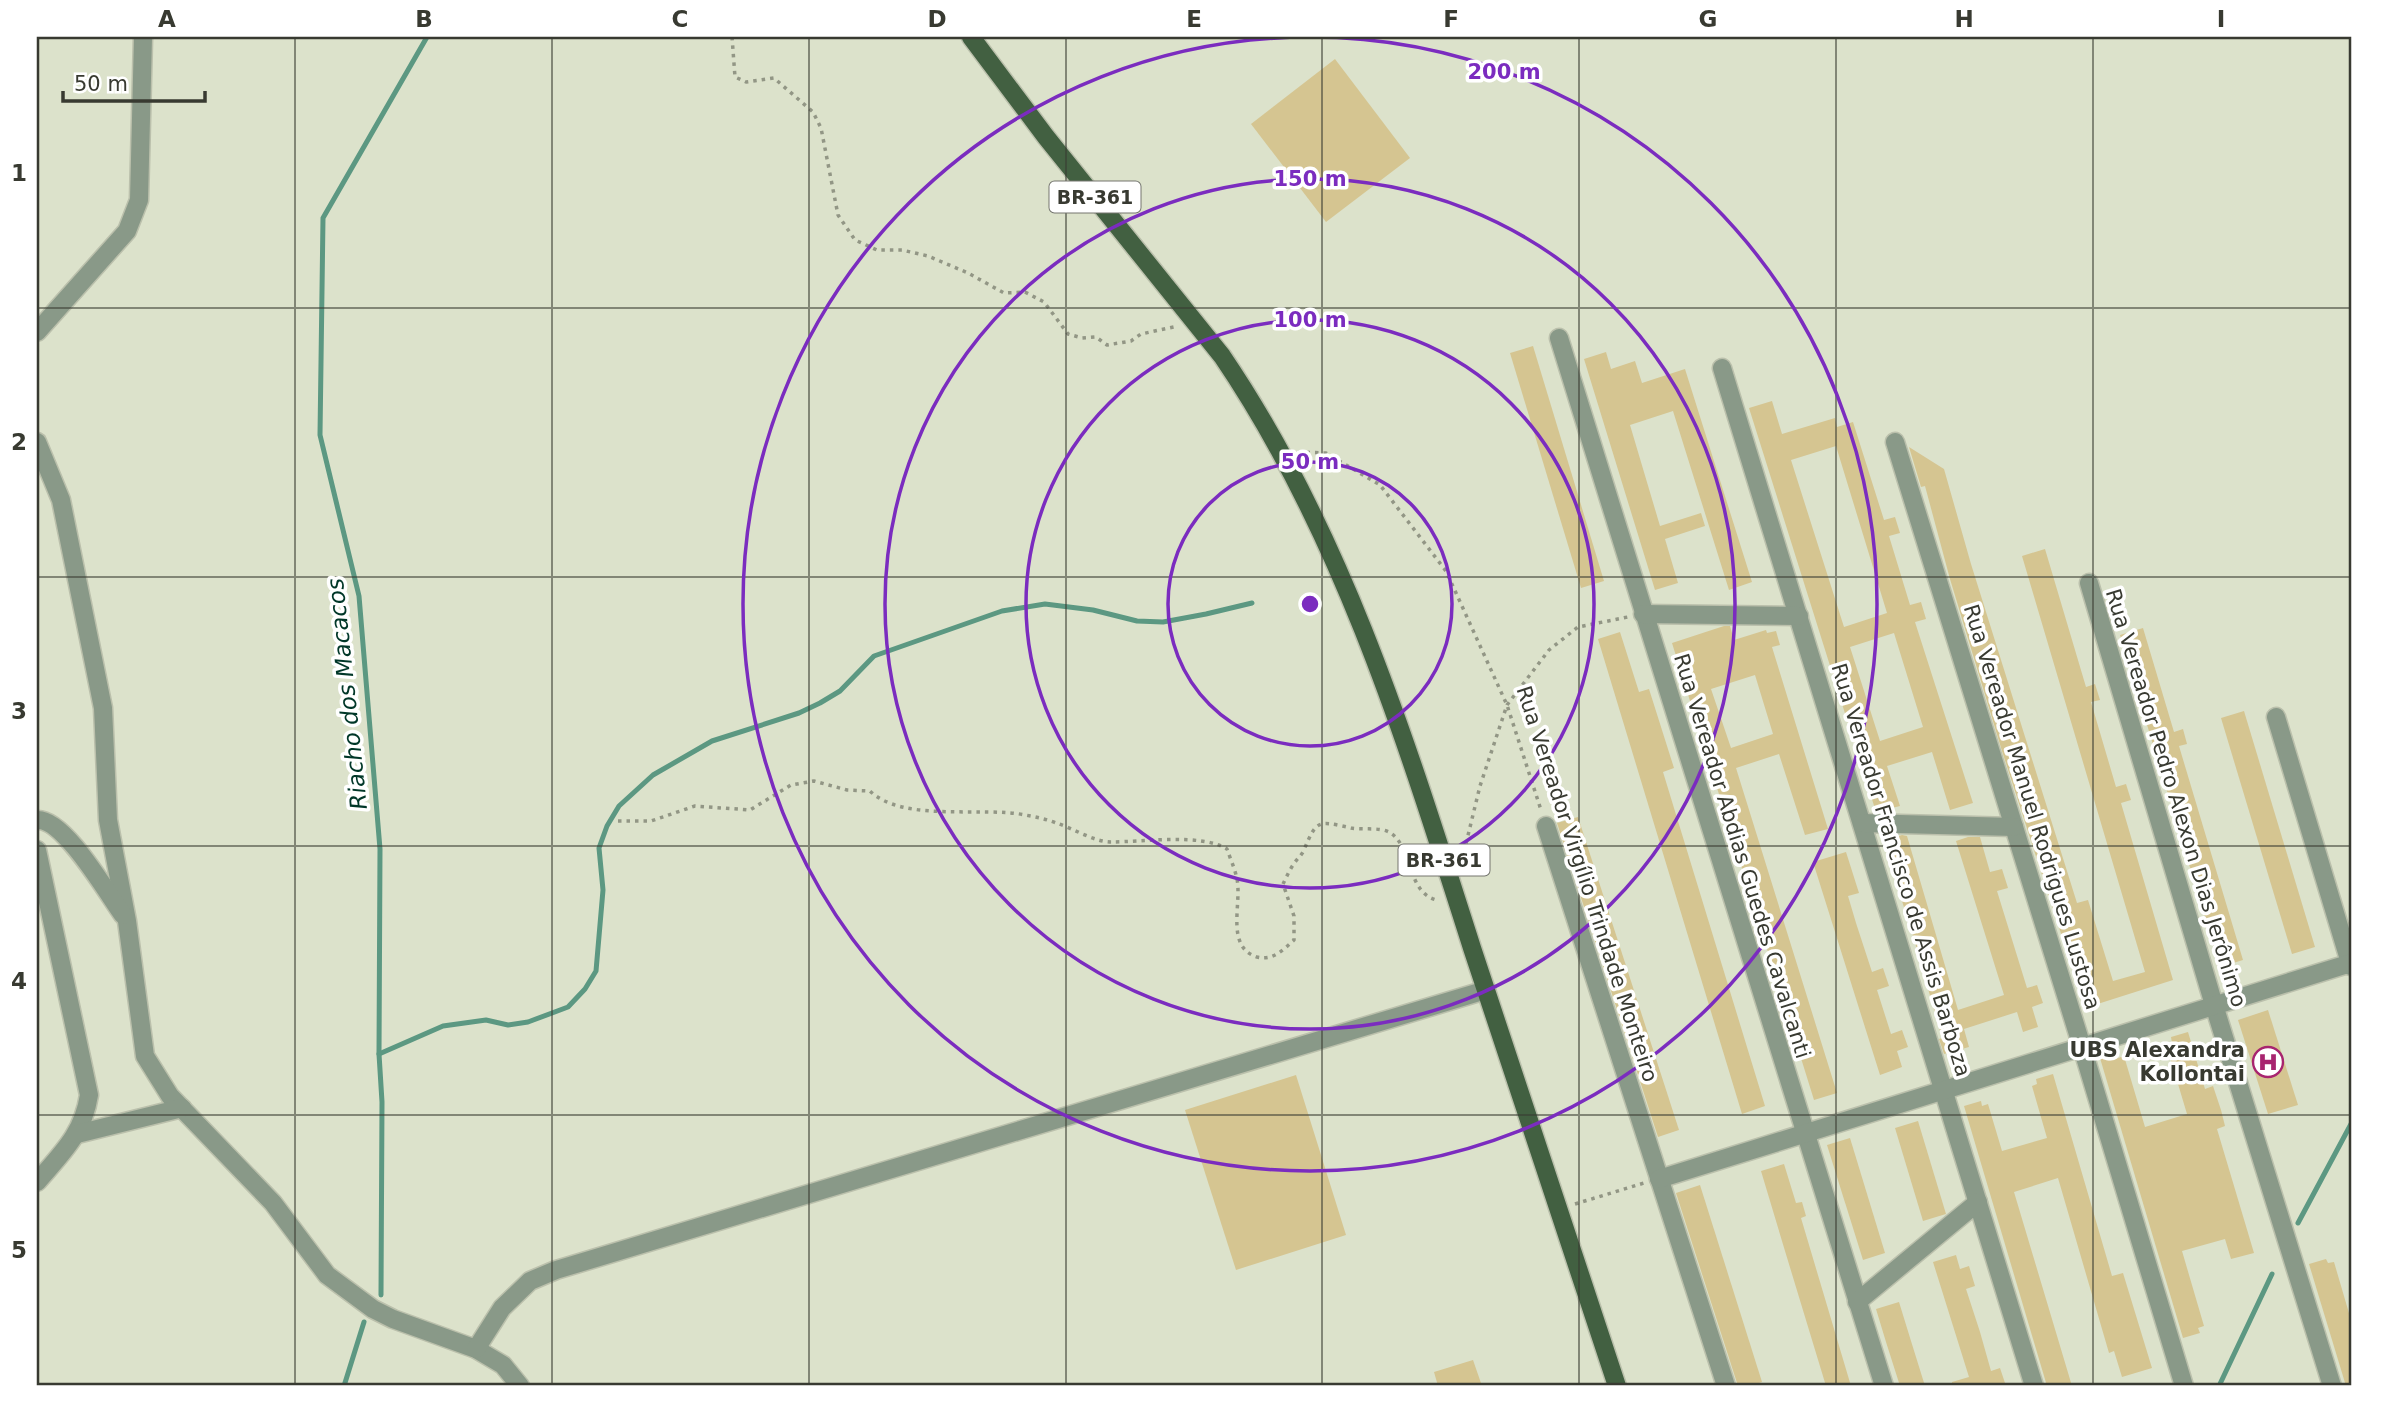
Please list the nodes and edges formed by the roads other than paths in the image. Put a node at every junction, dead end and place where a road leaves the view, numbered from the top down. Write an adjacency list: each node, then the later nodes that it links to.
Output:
1 (143, 37): 3 (street)
2 (971, 37): 19 (main road, BR-361)
3 (37, 332)
4 (1559, 338): 9 (street, Rua Vereador Abdias Guedes Cavalcanti)
5 (1722, 368): 10 (street, Rua Vereador Francisco de Assis Barboza)
6 (37, 442): 17 (street)
7 (1895, 442): 15 (street, Rua Vereador Manuel Rodrigues Lustosa)
8 (2089, 583): 20 (street, Rua Vereador Pedro Alexon Dias Jerônimo)
9 (1643, 614): 10 (street); 24 (street, Rua Vereador Abdias Guedes Cavalcanti)
10 (1799, 616): 13 (street, Rua Vereador Francisco de Assis Barboza)
11 (2276, 717): 18 (street)
12 (37, 820): 17 (street)
13 (1862, 822): 15 (street); 22 (street, Rua Vereador Francisco de Assis Barboza)
14 (1546, 827): 26 (street, Rua Vereador Virgílio Trindade Monteiro)
15 (2014, 827): 21 (street, Rua Vereador Manuel Rodrigues Lustosa)
16 (37, 850): 25 (street)
17 (127, 920): 23 (street)
18 (2351, 964): 20 (street)
19 (1486, 990): 30 (street); 32 (main road, BR-361)
20 (2214, 1005): 21 (street); 37 (street, Rua Vereador Pedro Alexon Dias Jerônimo)
21 (2082, 1047): 22 (street); 36 (street, Rua Vereador Manuel Rodrigues Lustosa)
22 (1945, 1091): 24 (street); 28 (street, Rua Vereador Francisco de Assis Barboza)
23 (182, 1108): 25 (street); 30 (street)
24 (1804, 1133): 26 (street); 29 (street, Rua Vereador Abdias Guedes Cavalcanti)
25 (77, 1134): 27 (street)
26 (1659, 1179): 33 (street, Rua Vereador Virgílio Trindade Monteiro)
27 (37, 1182)
28 (1978, 1202): 29 (street); 35 (street, Rua Vereador Francisco de Assis Barboza)
29 (1857, 1302): 34 (street, Rua Vereador Abdias Guedes Cavalcanti)
30 (476, 1349): 31 (street)
31 (520, 1386)
32 (1617, 1386)
33 (1726, 1386)
34 (1884, 1386)
35 (2034, 1386)
36 (2184, 1386)
37 (2332, 1386)

